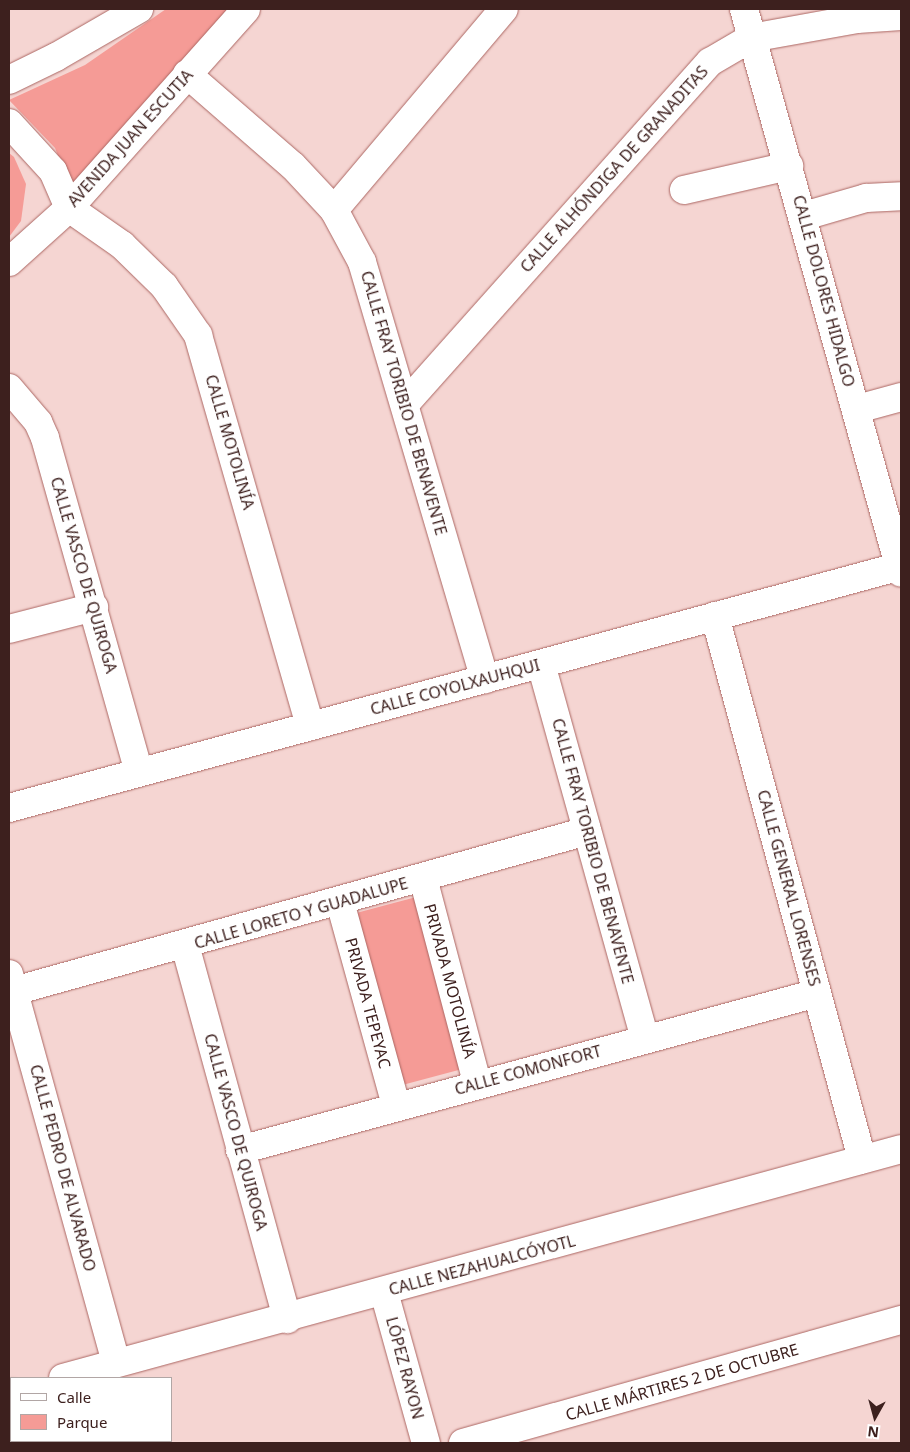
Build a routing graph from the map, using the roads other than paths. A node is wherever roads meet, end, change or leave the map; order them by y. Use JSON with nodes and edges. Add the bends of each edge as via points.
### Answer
{"nodes":[{"id":1,"x":139,"y":9,"type":"edge"},
{"id":2,"x":246,"y":9,"type":"edge"},
{"id":3,"x":504,"y":9,"type":"edge"},
{"id":4,"x":744,"y":9,"type":"edge"},
{"id":5,"x":901,"y":16,"type":"edge"},
{"id":6,"x":751,"y":38,"type":"junction"},
{"id":7,"x":187,"y":74,"type":"junction"},
{"id":8,"x":9,"y":80,"type":"edge"},
{"id":9,"x":9,"y":123,"type":"edge"},
{"id":10,"x":789,"y":166,"type":"junction"},
{"id":11,"x":684,"y":190,"type":"dead end"},
{"id":12,"x":901,"y":196,"type":"edge"},
{"id":13,"x":69,"y":208,"type":"junction"},
{"id":14,"x":334,"y":210,"type":"junction"},
{"id":15,"x":804,"y":216,"type":"junction"},
{"id":16,"x":9,"y":262,"type":"edge"},
{"id":17,"x":9,"y":388,"type":"edge"},
{"id":18,"x":901,"y":397,"type":"edge"},
{"id":19,"x":405,"y":404,"type":"junction"},
{"id":20,"x":857,"y":409,"type":"junction"},
{"id":21,"x":901,"y":568,"type":"edge"},
{"id":22,"x":94,"y":606,"type":"junction"},
{"id":23,"x":715,"y":616,"type":"junction"},
{"id":24,"x":9,"y":629,"type":"edge"},
{"id":25,"x":541,"y":664,"type":"junction"},
{"id":26,"x":485,"y":679,"type":"junction"},
{"id":27,"x":310,"y":726,"type":"junction"},
{"id":28,"x":139,"y":772,"type":"junction"},
{"id":29,"x":9,"y":808,"type":"edge"},
{"id":30,"x":587,"y":831,"type":"junction"},
{"id":31,"x":423,"y":878,"type":"junction"},
{"id":32,"x":340,"y":902,"type":"junction"},
{"id":33,"x":185,"y":946,"type":"junction"},
{"id":34,"x":11,"y":982,"type":"edge"},
{"id":35,"x":817,"y":993,"type":"junction"},
{"id":36,"x":644,"y":1039,"type":"junction"},
{"id":37,"x":477,"y":1083,"type":"junction"},
{"id":38,"x":396,"y":1105,"type":"junction"},
{"id":39,"x":901,"y":1149,"type":"edge"},
{"id":40,"x":240,"y":1150,"type":"junction"},
{"id":41,"x":862,"y":1160,"type":"junction"},
{"id":42,"x":384,"y":1292,"type":"junction"},
{"id":43,"x":287,"y":1319,"type":"junction"},
{"id":44,"x":901,"y":1320,"type":"edge"},
{"id":45,"x":116,"y":1363,"type":"junction"},
{"id":46,"x":67,"y":1377,"type":"edge"},
{"id":47,"x":426,"y":1443,"type":"edge"},
{"id":48,"x":463,"y":1443,"type":"edge"}],
"edges":[{"from":1,"to":8,"type":"street"},
{"from":2,"to":7,"type":"street","name":"AVENIDA JUAN ESCUTIA"},
{"from":3,"to":14,"type":"street"},
{"from":4,"to":6,"type":"street","name":"CALLE DOLORES HIDALGO"},
{"from":5,"to":6,"type":"street","name":"CALLE ALHÓNDIGA DE GRANADITAS","via":[[857,19]]},
{"from":6,"to":10,"type":"street","name":"CALLE DOLORES HIDALGO"},
{"from":6,"to":19,"type":"street","name":"CALLE ALHÓNDIGA DE GRANADITAS","via":[[720,55],[698,73]]},
{"from":7,"to":13,"type":"street","name":"AVENIDA JUAN ESCUTIA"},
{"from":7,"to":14,"type":"street","name":"CALLE FRAY TORIBIO DE BENAVENTE","via":[[267,140]]},
{"from":9,"to":13,"type":"street","via":[[53,171]]},
{"from":10,"to":11,"type":"street"},
{"from":10,"to":15,"type":"street","name":"CALLE DOLORES HIDALGO"},
{"from":12,"to":15,"type":"street","via":[[866,198]]},
{"from":13,"to":16,"type":"street","name":"AVENIDA JUAN ESCUTIA"},
{"from":13,"to":27,"type":"street","name":"CALLE MOTOLINÍA","via":[[122,245],[157,279],[181,307],[198,334]]},
{"from":14,"to":19,"type":"street","name":"CALLE FRAY TORIBIO DE BENAVENTE","via":[[362,262]]},
{"from":15,"to":20,"type":"street","name":"CALLE DOLORES HIDALGO"},
{"from":17,"to":22,"type":"street","name":"CALLE VASCO DE QUIROGA","via":[[38,422],[46,438]]},
{"from":18,"to":20,"type":"street"},
{"from":19,"to":26,"type":"street","name":"CALLE FRAY TORIBIO DE BENAVENTE"},
{"from":20,"to":21,"type":"street","name":"CALLE DOLORES HIDALGO"},
{"from":21,"to":23,"type":"street","name":"CALLE COYOLXAUHQUI"},
{"from":22,"to":24,"type":"street"},
{"from":22,"to":28,"type":"street","name":"CALLE VASCO DE QUIROGA"},
{"from":23,"to":25,"type":"street","name":"CALLE COYOLXAUHQUI"},
{"from":23,"to":35,"type":"street","name":"CALLE GENERAL LORENSES"},
{"from":25,"to":26,"type":"street","name":"CALLE COYOLXAUHQUI"},
{"from":25,"to":30,"type":"street","name":"CALLE FRAY TORIBIO DE BENAVENTE"},
{"from":26,"to":27,"type":"street","name":"CALLE COYOLXAUHQUI"},
{"from":27,"to":28,"type":"street","name":"CALLE COYOLXAUHQUI"},
{"from":28,"to":29,"type":"street","name":"CALLE COYOLXAUHQUI"},
{"from":30,"to":31,"type":"street","name":"CALLE LORETO Y GUADALUPE"},
{"from":30,"to":36,"type":"street","name":"CALLE FRAY TORIBIO DE BENAVENTE"},
{"from":31,"to":32,"type":"street","name":"CALLE LORETO Y GUADALUPE"},
{"from":31,"to":37,"type":"street","name":"PRIVADA MOTOLINÍA"},
{"from":32,"to":33,"type":"street","name":"CALLE LORETO Y GUADALUPE"},
{"from":32,"to":38,"type":"street","name":"PRIVADA TEPEYAC"},
{"from":33,"to":34,"type":"street","name":"CALLE LORETO Y GUADALUPE"},
{"from":33,"to":40,"type":"street","name":"CALLE VASCO DE QUIROGA"},
{"from":34,"to":45,"type":"street","name":"CALLE PEDRO DE ALVARADO"},
{"from":35,"to":36,"type":"street","name":"CALLE COMONFORT"},
{"from":35,"to":41,"type":"street","name":"CALLE GENERAL LORENSES"},
{"from":36,"to":37,"type":"street","name":"CALLE COMONFORT"},
{"from":37,"to":38,"type":"street","name":"CALLE COMONFORT"},
{"from":38,"to":40,"type":"street","name":"CALLE COMONFORT"},
{"from":39,"to":41,"type":"street","name":"CALLE NEZAHUALCÓYOTL"},
{"from":40,"to":43,"type":"street","name":"CALLE VASCO DE QUIROGA"},
{"from":41,"to":42,"type":"street","name":"CALLE NEZAHUALCÓYOTL"},
{"from":42,"to":43,"type":"street","name":"CALLE NEZAHUALCÓYOTL"},
{"from":42,"to":47,"type":"street","name":"LÓPEZ RAYON"},
{"from":43,"to":45,"type":"street","name":"CALLE NEZAHUALCÓYOTL"},
{"from":44,"to":48,"type":"street","name":"CALLE MÁRTIRES 2 DE OCTUBRE"},
{"from":45,"to":46,"type":"street","name":"CALLE NEZAHUALCÓYOTL"}]}
